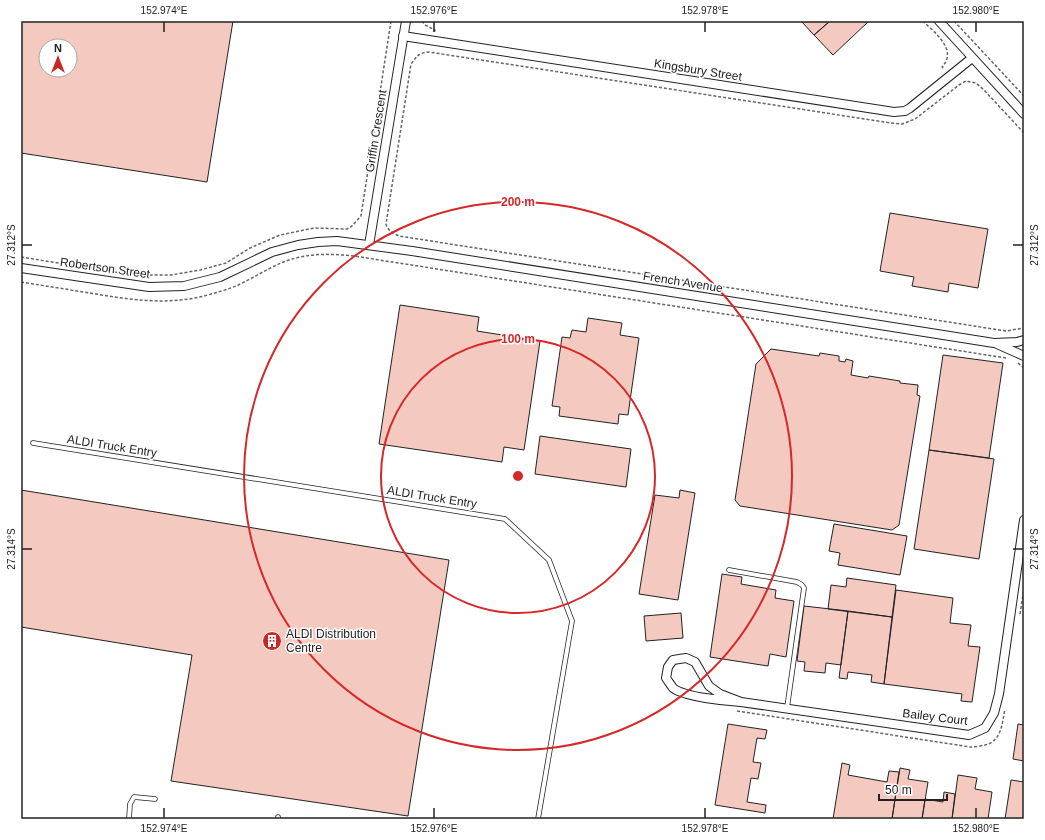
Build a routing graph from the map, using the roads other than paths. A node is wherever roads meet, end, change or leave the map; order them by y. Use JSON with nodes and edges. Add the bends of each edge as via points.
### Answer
{"nodes":[{"id":1,"x":406,"y":21,"type":"edge"},
{"id":2,"x":939,"y":21,"type":"edge"},
{"id":3,"x":404,"y":36,"type":"junction"},
{"id":4,"x":972,"y":58,"type":"junction"},
{"id":5,"x":1024,"y":114,"type":"edge"},
{"id":6,"x":369,"y":245,"type":"junction"},
{"id":7,"x":21,"y":268,"type":"edge"},
{"id":8,"x":1024,"y":340,"type":"edge"},
{"id":9,"x":994,"y":343,"type":"junction"},
{"id":10,"x":1024,"y":356,"type":"edge"},
{"id":11,"x":33,"y":443,"type":"dead end"},
{"id":12,"x":1024,"y":520,"type":"edge"},
{"id":13,"x":729,"y":570,"type":"dead end"},
{"id":14,"x":741,"y":702,"type":"junction"},
{"id":15,"x":787,"y":708,"type":"junction"},
{"id":16,"x":155,"y":799,"type":"dead end"},
{"id":17,"x":129,"y":819,"type":"edge"},
{"id":18,"x":538,"y":819,"type":"edge"}],
"edges":[{"from":1,"to":3,"type":"street","name":"Griffin Crescent"},
{"from":2,"to":4,"type":"street"},
{"from":3,"to":4,"type":"street","name":"Kingsbury Street","via":[[894,112],[910,108]]},
{"from":3,"to":6,"type":"street","name":"Griffin Crescent"},
{"from":4,"to":5,"type":"street"},
{"from":6,"to":7,"type":"street","name":"Robertson Street","via":[[337,241],[298,245],[272,252],[220,276],[184,286],[149,288]]},
{"from":6,"to":9,"type":"street","name":"French Avenue"},
{"from":8,"to":9,"type":"street","name":"French Avenue"},
{"from":9,"to":10,"type":"street","name":"French Avenue"},
{"from":11,"to":18,"type":"lane","name":"ALDI Truck Entry","via":[[505,519],[549,560],[572,621]]},
{"from":12,"to":15,"type":"street","name":"Bailey Court","via":[[999,694],[994,713],[985,728],[969,735]]},
{"from":13,"to":15,"type":"lane","via":[[797,582],[804,588]]},
{"from":14,"to":14,"type":"street","name":"Bailey Court","via":[[684,694],[673,688],[666,678],[668,667],[673,660],[686,658],[695,662],[709,686],[720,694]]},
{"from":14,"to":15,"type":"street","name":"Bailey Court"},
{"from":16,"to":17,"type":"lane","via":[[134,797],[130,804]]}]}
